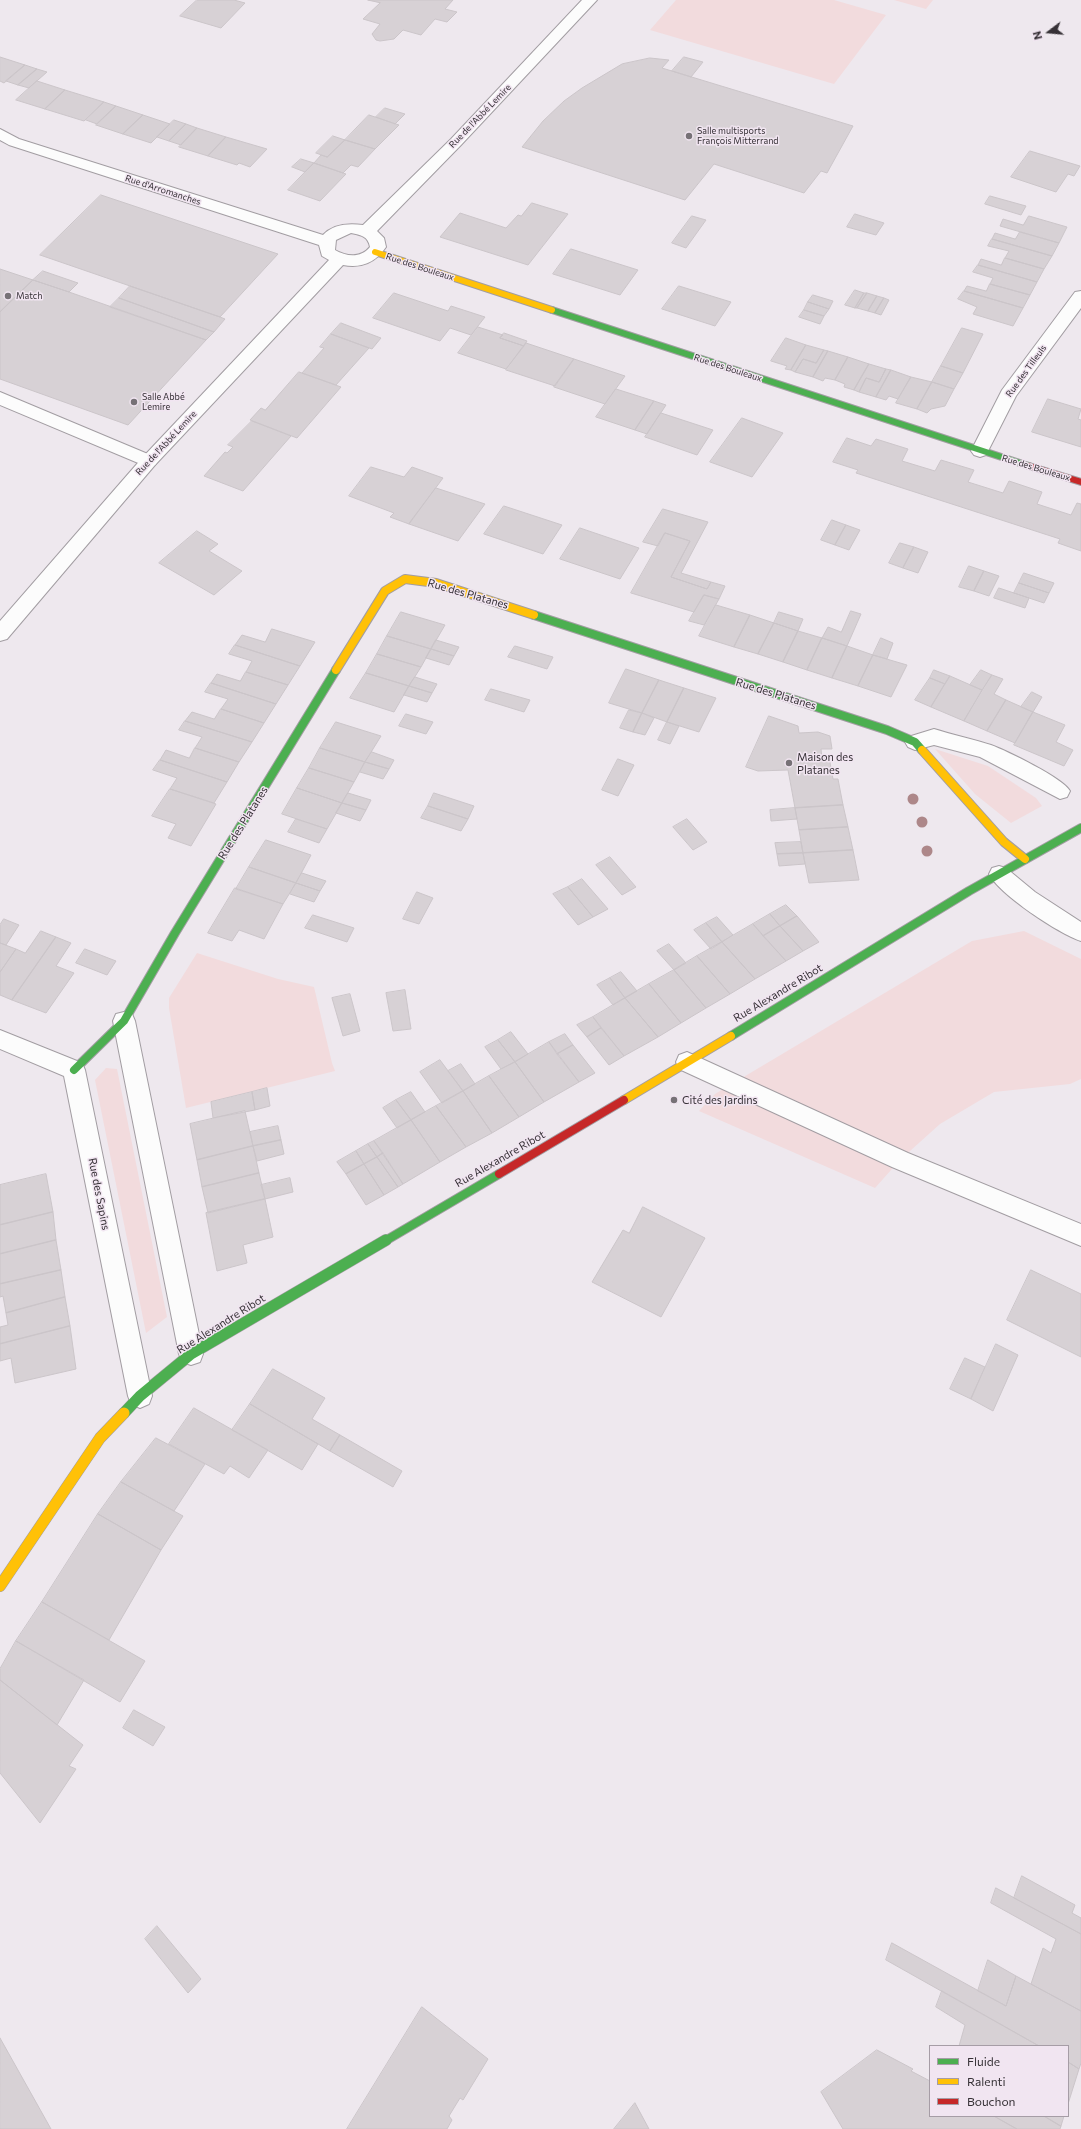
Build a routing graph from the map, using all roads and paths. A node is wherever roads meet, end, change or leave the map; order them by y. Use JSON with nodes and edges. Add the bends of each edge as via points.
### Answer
{"nodes":[{"id":1,"x":590,"y":0,"type":"edge"},
{"id":2,"x":0,"y":134,"type":"edge"},
{"id":3,"x":367,"y":231,"type":"junction"},
{"id":4,"x":327,"y":242,"type":"junction"},
{"id":5,"x":375,"y":252,"type":"junction"},
{"id":6,"x":339,"y":260,"type":"junction"},
{"id":7,"x":1081,"y":296,"type":"edge"},
{"id":8,"x":0,"y":398,"type":"edge"},
{"id":9,"x":980,"y":451,"type":"junction"},
{"id":10,"x":149,"y":461,"type":"junction"},
{"id":11,"x":1081,"y":482,"type":"edge"},
{"id":12,"x":0,"y":634,"type":"edge"},
{"id":13,"x":915,"y":742,"type":"junction"},
{"id":14,"x":1060,"y":791,"type":"dead end"},
{"id":15,"x":1081,"y":828,"type":"edge"},
{"id":16,"x":1025,"y":859,"type":"junction"},
{"id":17,"x":999,"y":874,"type":"junction"},
{"id":18,"x":1081,"y":932,"type":"edge"},
{"id":19,"x":124,"y":1022,"type":"junction"},
{"id":20,"x":0,"y":1039,"type":"edge"},
{"id":21,"x":687,"y":1062,"type":"junction"},
{"id":22,"x":74,"y":1070,"type":"junction"},
{"id":23,"x":1081,"y":1235,"type":"edge"},
{"id":24,"x":191,"y":1354,"type":"junction"},
{"id":25,"x":140,"y":1396,"type":"junction"},
{"id":26,"x":0,"y":1586,"type":"edge"}],
"edges":[{"from":1,"to":3,"type":"street","name":"Rue de l'Abbé Lemire","via":[[456,142]]},
{"from":2,"to":4,"type":"street","name":"Rue d'Arromanches","via":[[14,142]]},
{"from":3,"to":4,"type":"street","via":[[351,228],[342,230],[330,237]]},
{"from":3,"to":5,"type":"street","via":[[378,242]]},
{"from":4,"to":6,"type":"street","via":[[328,252]]},
{"from":5,"to":6,"type":"street","via":[[356,261]]},
{"from":5,"to":9,"type":"street","name":"Rue des Bouleaux"},
{"from":6,"to":10,"type":"street","name":"Rue de l'Abbé Lemire"},
{"from":7,"to":9,"type":"street","name":"Rue des Tilleuls","via":[[1008,394]]},
{"from":8,"to":10,"type":"street"},
{"from":9,"to":11,"type":"street","name":"Rue des Bouleaux"},
{"from":10,"to":12,"type":"street","name":"Rue de l'Abbé Lemire"},
{"from":13,"to":14,"type":"street","via":[[934,737],[985,750]]},
{"from":13,"to":16,"type":"street","name":"Rue des Platanes","via":[[1004,842]]},
{"from":13,"to":19,"type":"street","name":"Rue des Platanes","via":[[821,708],[444,585],[405,579],[385,591],[175,933]]},
{"from":15,"to":16,"type":"street","name":"Rue Alexandre Ribot"},
{"from":16,"to":17,"type":"street","name":"Rue Alexandre Ribot"},
{"from":17,"to":18,"type":"street","via":[[1014,889],[1045,911]]},
{"from":17,"to":21,"type":"street","name":"Rue Alexandre Ribot"},
{"from":19,"to":22,"type":"street","name":"Rue des Platanes"},
{"from":19,"to":24,"type":"street"},
{"from":20,"to":22,"type":"street"},
{"from":21,"to":23,"type":"street","via":[[900,1160]]},
{"from":21,"to":24,"type":"street","name":"Rue Alexandre Ribot"},
{"from":22,"to":25,"type":"street","name":"Rue des Sapins"},
{"from":24,"to":25,"type":"street","name":"Rue Alexandre Ribot"},
{"from":25,"to":26,"type":"street","name":"Rue Alexandre Ribot","via":[[100,1438]]}]}
